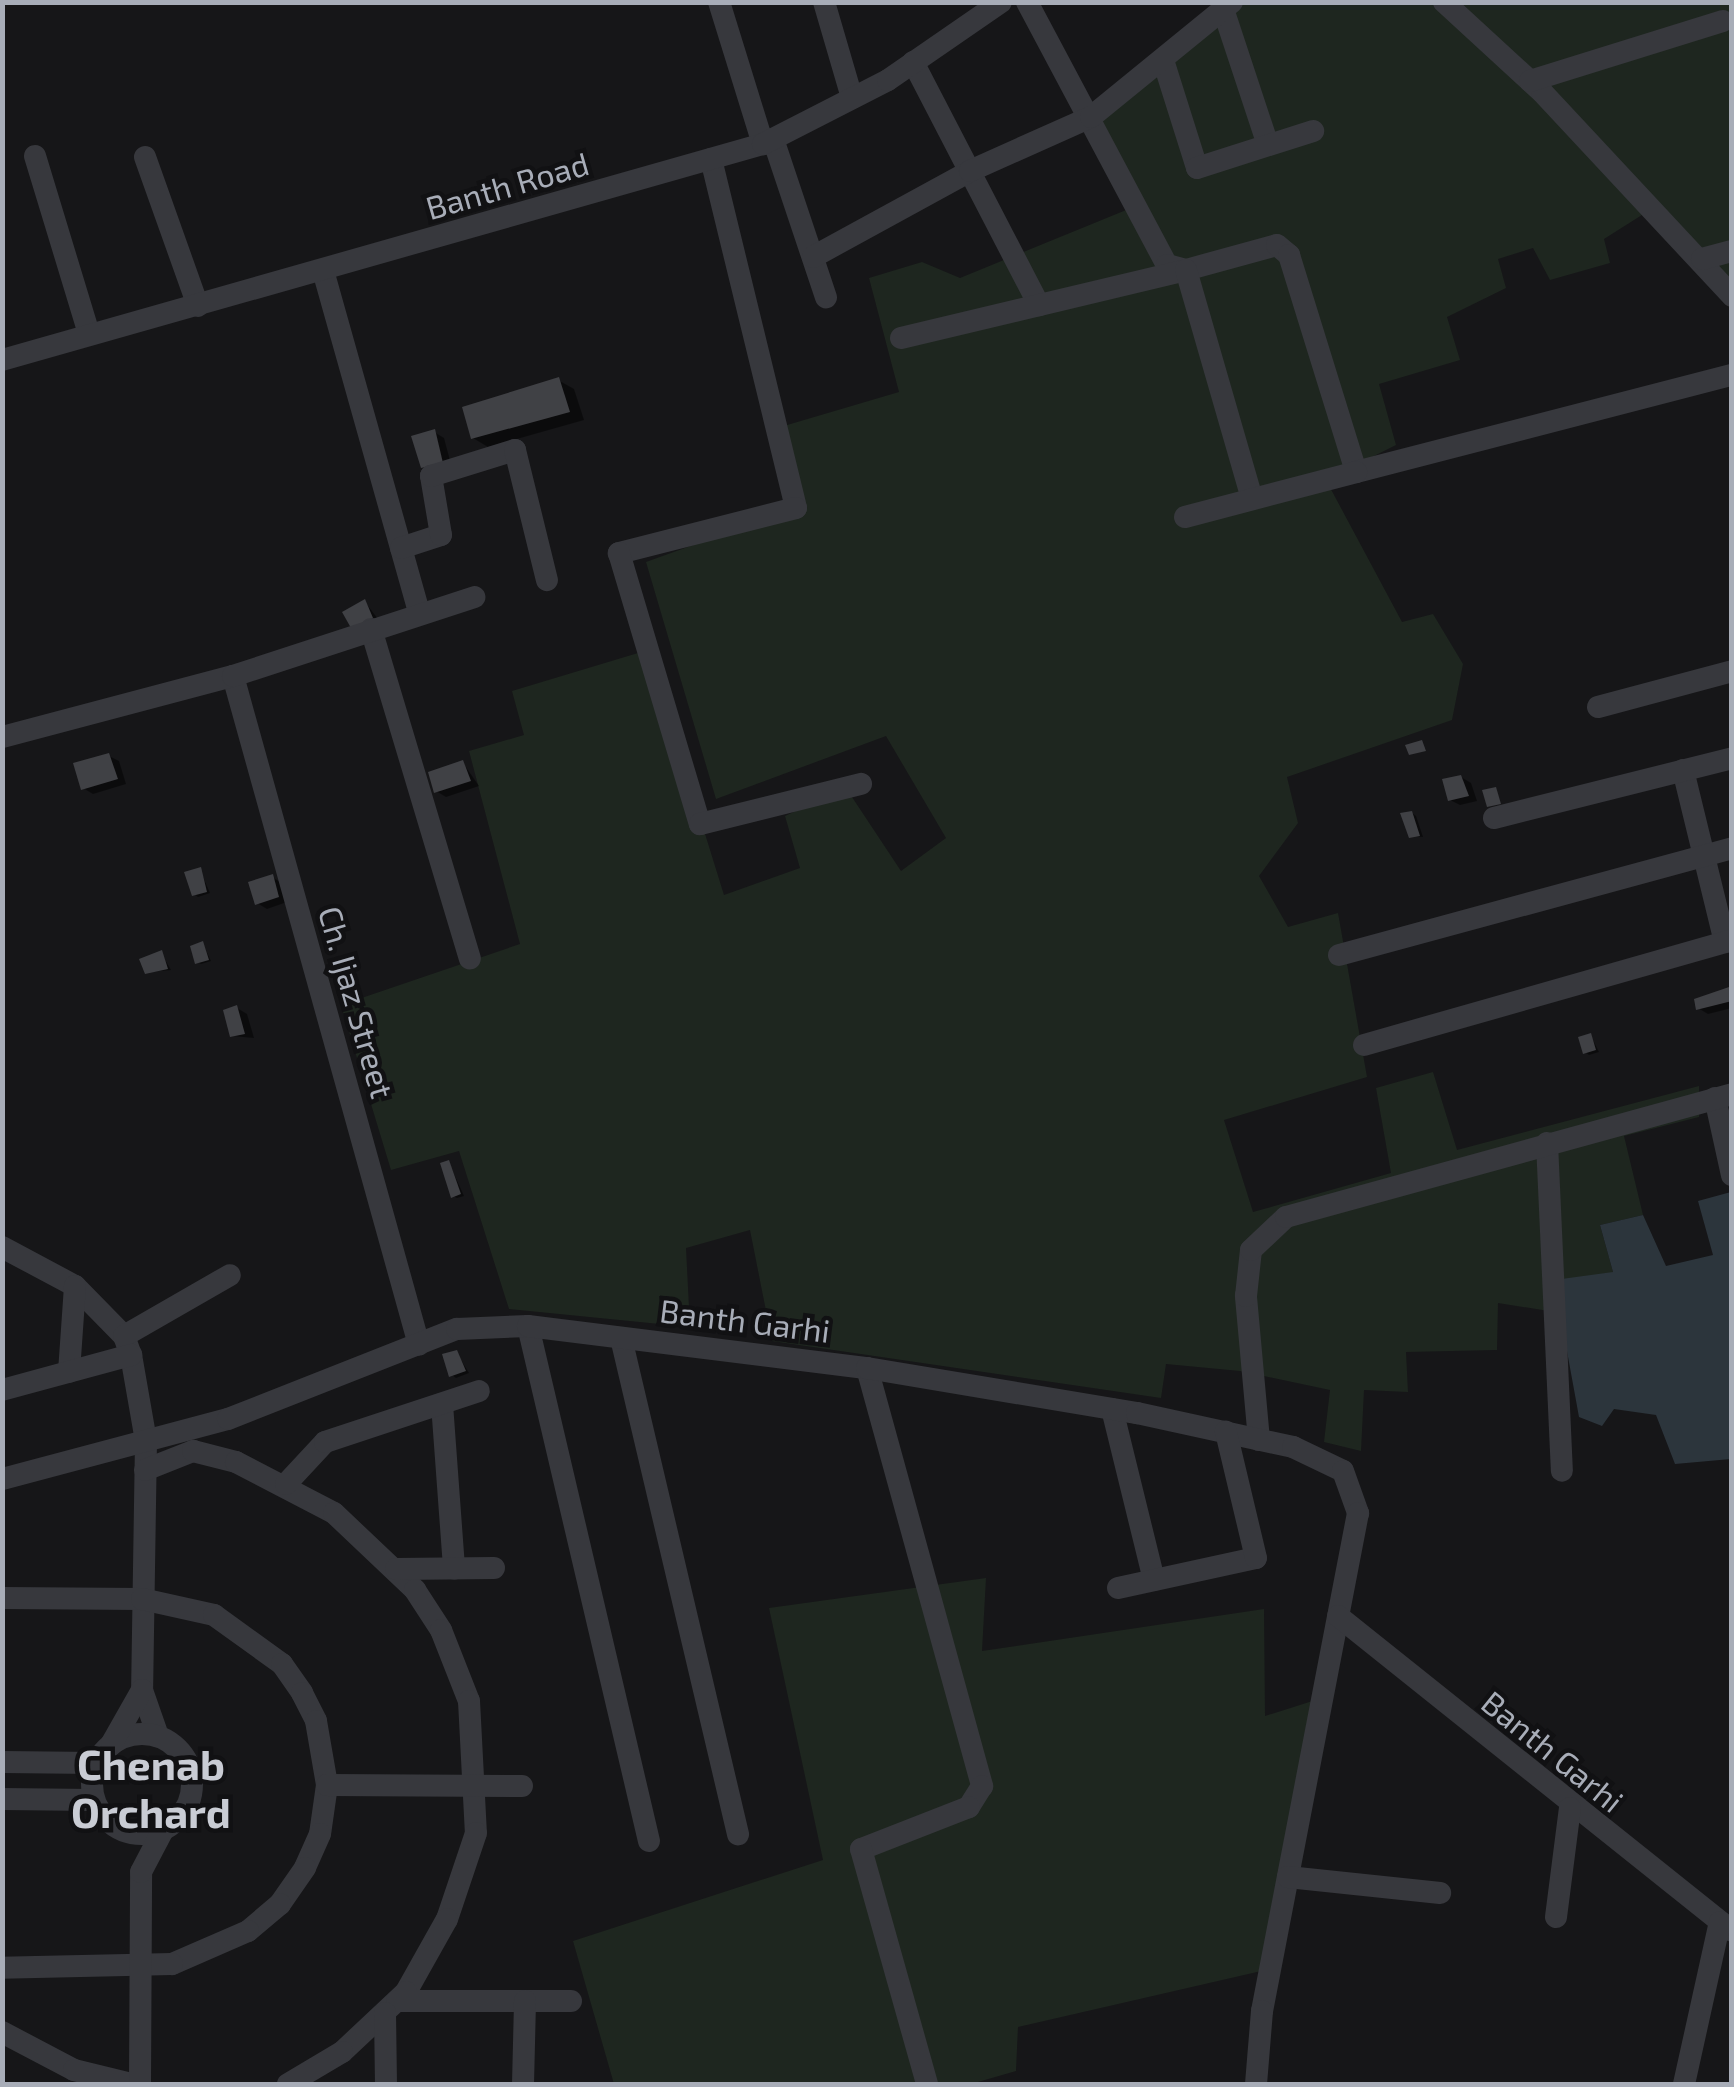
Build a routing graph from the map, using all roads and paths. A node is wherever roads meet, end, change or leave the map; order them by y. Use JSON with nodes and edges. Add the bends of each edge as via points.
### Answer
{"nodes":[{"id":1,"x":720,"y":2,"type":"edge"},
{"id":2,"x":824,"y":2,"type":"edge"},
{"id":3,"x":1000,"y":2,"type":"edge"},
{"id":4,"x":1027,"y":2,"type":"edge"},
{"id":5,"x":1444,"y":2,"type":"edge"},
{"id":6,"x":1228,"y":6,"type":"edge"},
{"id":7,"x":1723,"y":21,"type":"dead end"},
{"id":8,"x":1163,"y":60,"type":"junction"},
{"id":9,"x":914,"y":62,"type":"junction"},
{"id":10,"x":1530,"y":81,"type":"junction"},
{"id":11,"x":852,"y":98,"type":"junction"},
{"id":12,"x":1091,"y":117,"type":"junction"},
{"id":13,"x":1313,"y":131,"type":"dead end"},
{"id":14,"x":768,"y":142,"type":"junction"},
{"id":15,"x":1268,"y":145,"type":"junction"},
{"id":16,"x":36,"y":156,"type":"dead end"},
{"id":17,"x":145,"y":156,"type":"dead end"},
{"id":18,"x":711,"y":160,"type":"junction"},
{"id":19,"x":970,"y":171,"type":"junction"},
{"id":20,"x":1732,"y":251,"type":"edge"},
{"id":21,"x":812,"y":257,"type":"junction"},
{"id":22,"x":1702,"y":260,"type":"junction"},
{"id":23,"x":1186,"y":270,"type":"junction"},
{"id":24,"x":324,"y":274,"type":"junction"},
{"id":25,"x":1732,"y":296,"type":"edge"},
{"id":26,"x":826,"y":297,"type":"dead end"},
{"id":27,"x":1039,"y":305,"type":"junction"},
{"id":28,"x":198,"y":306,"type":"junction"},
{"id":29,"x":89,"y":334,"type":"junction"},
{"id":30,"x":901,"y":338,"type":"dead end"},
{"id":31,"x":2,"y":360,"type":"edge"},
{"id":32,"x":1732,"y":375,"type":"edge"},
{"id":33,"x":1356,"y":472,"type":"junction"},
{"id":34,"x":1252,"y":499,"type":"junction"},
{"id":35,"x":1184,"y":517,"type":"dead end"},
{"id":36,"x":401,"y":548,"type":"junction"},
{"id":37,"x":548,"y":580,"type":"dead end"},
{"id":38,"x":474,"y":597,"type":"dead end"},
{"id":39,"x":419,"y":613,"type":"junction"},
{"id":40,"x":371,"y":629,"type":"junction"},
{"id":41,"x":1732,"y":671,"type":"edge"},
{"id":42,"x":233,"y":676,"type":"junction"},
{"id":43,"x":1598,"y":706,"type":"dead end"},
{"id":44,"x":2,"y":737,"type":"edge"},
{"id":45,"x":1732,"y":758,"type":"edge"},
{"id":46,"x":1684,"y":770,"type":"junction"},
{"id":47,"x":861,"y":784,"type":"dead end"},
{"id":48,"x":1494,"y":818,"type":"dead end"},
{"id":49,"x":1732,"y":848,"type":"edge"},
{"id":50,"x":1704,"y":855,"type":"junction"},
{"id":51,"x":1728,"y":941,"type":"edge"},
{"id":52,"x":1339,"y":955,"type":"dead end"},
{"id":53,"x":470,"y":958,"type":"dead end"},
{"id":54,"x":1364,"y":1044,"type":"dead end"},
{"id":55,"x":1723,"y":1096,"type":"edge"},
{"id":56,"x":1548,"y":1143,"type":"junction"},
{"id":57,"x":1732,"y":1175,"type":"edge"},
{"id":58,"x":2,"y":1247,"type":"edge"},
{"id":59,"x":230,"y":1275,"type":"dead end"},
{"id":60,"x":75,"y":1286,"type":"junction"},
{"id":61,"x":528,"y":1326,"type":"junction"},
{"id":62,"x":621,"y":1338,"type":"junction"},
{"id":63,"x":128,"y":1345,"type":"junction"},
{"id":64,"x":419,"y":1345,"type":"junction"},
{"id":65,"x":867,"y":1368,"type":"junction"},
{"id":66,"x":69,"y":1372,"type":"junction"},
{"id":67,"x":2,"y":1390,"type":"edge"},
{"id":68,"x":479,"y":1391,"type":"dead end"},
{"id":69,"x":442,"y":1404,"type":"junction"},
{"id":70,"x":1112,"y":1409,"type":"junction"},
{"id":71,"x":1226,"y":1432,"type":"junction"},
{"id":72,"x":1259,"y":1440,"type":"junction"},
{"id":73,"x":146,"y":1441,"type":"junction"},
{"id":74,"x":145,"y":1470,"type":"junction"},
{"id":75,"x":1562,"y":1471,"type":"dead end"},
{"id":76,"x":2,"y":1479,"type":"edge"},
{"id":77,"x":286,"y":1484,"type":"junction"},
{"id":78,"x":494,"y":1568,"type":"dead end"},
{"id":79,"x":396,"y":1569,"type":"junction"},
{"id":80,"x":454,"y":1569,"type":"junction"},
{"id":81,"x":1154,"y":1580,"type":"junction"},
{"id":82,"x":1118,"y":1588,"type":"dead end"},
{"id":83,"x":2,"y":1598,"type":"edge"},
{"id":84,"x":142,"y":1599,"type":"junction"},
{"id":85,"x":1338,"y":1616,"type":"junction"},
{"id":86,"x":142,"y":1690,"type":"junction"},
{"id":87,"x":158,"y":1736,"type":"junction"},
{"id":88,"x":112,"y":1743,"type":"junction"},
{"id":89,"x":2,"y":1762,"type":"edge"},
{"id":90,"x":95,"y":1764,"type":"junction"},
{"id":91,"x":327,"y":1784,"type":"junction"},
{"id":92,"x":522,"y":1786,"type":"dead end"},
{"id":93,"x":476,"y":1787,"type":"junction"},
{"id":94,"x":2,"y":1799,"type":"edge"},
{"id":95,"x":94,"y":1800,"type":"junction"},
{"id":96,"x":1570,"y":1808,"type":"junction"},
{"id":97,"x":118,"y":1830,"type":"junction"},
{"id":98,"x":163,"y":1830,"type":"junction"},
{"id":99,"x":738,"y":1834,"type":"dead end"},
{"id":100,"x":648,"y":1841,"type":"dead end"},
{"id":101,"x":141,"y":1872,"type":"junction"},
{"id":102,"x":1288,"y":1877,"type":"junction"},
{"id":103,"x":1440,"y":1893,"type":"dead end"},
{"id":104,"x":1556,"y":1918,"type":"dead end"},
{"id":105,"x":1726,"y":1926,"type":"edge"},
{"id":106,"x":141,"y":1966,"type":"junction"},
{"id":107,"x":2,"y":1968,"type":"edge"},
{"id":108,"x":525,"y":2002,"type":"junction"},
{"id":109,"x":571,"y":2002,"type":"dead end"},
{"id":110,"x":391,"y":2007,"type":"junction"},
{"id":111,"x":2,"y":2032,"type":"edge"},
{"id":112,"x":136,"y":2084,"type":"edge"},
{"id":113,"x":288,"y":2084,"type":"edge"},
{"id":114,"x":386,"y":2084,"type":"edge"},
{"id":115,"x":524,"y":2084,"type":"edge"},
{"id":116,"x":927,"y":2084,"type":"edge"},
{"id":117,"x":1256,"y":2084,"type":"edge"},
{"id":118,"x":1684,"y":2084,"type":"edge"}],
"edges":[{"from":1,"to":14,"type":"street"},
{"from":2,"to":11,"type":"street"},
{"from":3,"to":9,"type":"street","name":"Banth Road"},
{"from":4,"to":12,"type":"street"},
{"from":5,"to":10,"type":"street"},
{"from":6,"to":8,"type":"street"},
{"from":6,"to":15,"type":"street"},
{"from":7,"to":10,"type":"street"},
{"from":8,"to":12,"type":"street"},
{"from":8,"to":15,"type":"street","via":[[1197,168]]},
{"from":9,"to":11,"type":"street","name":"Banth Road"},
{"from":9,"to":19,"type":"street"},
{"from":10,"to":22,"type":"street"},
{"from":11,"to":14,"type":"street","name":"Banth Road"},
{"from":12,"to":19,"type":"street"},
{"from":12,"to":23,"type":"street","via":[[1167,265]]},
{"from":13,"to":15,"type":"street"},
{"from":14,"to":18,"type":"street","name":"Banth Road"},
{"from":14,"to":21,"type":"street"},
{"from":16,"to":29,"type":"street"},
{"from":17,"to":28,"type":"street"},
{"from":18,"to":24,"type":"street","name":"Banth Road"},
{"from":18,"to":47,"type":"street","via":[[796,508],[619,553],[700,824]]},
{"from":19,"to":21,"type":"street"},
{"from":19,"to":27,"type":"street"},
{"from":20,"to":22,"type":"street"},
{"from":21,"to":26,"type":"street"},
{"from":22,"to":25,"type":"street"},
{"from":23,"to":27,"type":"street"},
{"from":23,"to":33,"type":"street","via":[[1277,245],[1288,254]]},
{"from":23,"to":34,"type":"street"},
{"from":24,"to":28,"type":"street","name":"Banth Road"},
{"from":24,"to":36,"type":"street"},
{"from":27,"to":30,"type":"street"},
{"from":28,"to":29,"type":"street","name":"Banth Road"},
{"from":29,"to":31,"type":"street","name":"Banth Road"},
{"from":32,"to":33,"type":"street"},
{"from":33,"to":34,"type":"street"},
{"from":34,"to":35,"type":"street"},
{"from":36,"to":37,"type":"street","via":[[441,535],[431,476],[515,450]]},
{"from":36,"to":39,"type":"street"},
{"from":38,"to":39,"type":"street"},
{"from":39,"to":40,"type":"street"},
{"from":40,"to":42,"type":"street"},
{"from":40,"to":53,"type":"street"},
{"from":41,"to":43,"type":"street"},
{"from":42,"to":44,"type":"street"},
{"from":42,"to":64,"type":"street","name":"Ch. Ijaz Street"},
{"from":45,"to":46,"type":"street"},
{"from":46,"to":48,"type":"street"},
{"from":46,"to":50,"type":"street"},
{"from":49,"to":50,"type":"street"},
{"from":50,"to":51,"type":"street"},
{"from":50,"to":52,"type":"street"},
{"from":51,"to":54,"type":"street"},
{"from":55,"to":56,"type":"street"},
{"from":55,"to":57,"type":"street"},
{"from":56,"to":72,"type":"street","via":[[1286,1218],[1251,1250],[1246,1296]]},
{"from":56,"to":75,"type":"street"},
{"from":58,"to":60,"type":"street"},
{"from":59,"to":63,"type":"street"},
{"from":60,"to":63,"type":"street"},
{"from":60,"to":66,"type":"street"},
{"from":61,"to":62,"type":"street","name":"Banth Garhi"},
{"from":61,"to":64,"type":"street","name":"Banth Garhi","via":[[457,1329]]},
{"from":61,"to":100,"type":"street"},
{"from":62,"to":65,"type":"street","name":"Banth Garhi"},
{"from":62,"to":99,"type":"street"},
{"from":63,"to":66,"type":"street"},
{"from":63,"to":73,"type":"street"},
{"from":64,"to":73,"type":"street","name":"Banth Garhi","via":[[228,1419]]},
{"from":65,"to":70,"type":"street","name":"Banth Garhi"},
{"from":65,"to":116,"type":"street","via":[[982,1786],[969,1808],[862,1849]]},
{"from":66,"to":67,"type":"street"},
{"from":68,"to":69,"type":"street"},
{"from":69,"to":77,"type":"street","via":[[325,1442]]},
{"from":69,"to":80,"type":"street"},
{"from":70,"to":71,"type":"street","name":"Banth Garhi"},
{"from":70,"to":81,"type":"street"},
{"from":71,"to":72,"type":"street","name":"Banth Garhi"},
{"from":71,"to":81,"type":"street","via":[[1256,1558]]},
{"from":72,"to":85,"type":"street","name":"Banth Garhi","via":[[1343,1471],[1358,1513]]},
{"from":73,"to":74,"type":"street"},
{"from":73,"to":76,"type":"street","name":"Banth Garhi"},
{"from":74,"to":77,"type":"street","via":[[193,1451]]},
{"from":74,"to":84,"type":"street"},
{"from":77,"to":79,"type":"street","via":[[334,1513]]},
{"from":78,"to":80,"type":"street"},
{"from":79,"to":80,"type":"street"},
{"from":79,"to":93,"type":"street","via":[[442,1630],[456,1662],[469,1701]]},
{"from":81,"to":82,"type":"street"},
{"from":83,"to":84,"type":"street"},
{"from":84,"to":86,"type":"street"},
{"from":84,"to":91,"type":"street","via":[[214,1615],[282,1664],[316,1721]]},
{"from":85,"to":96,"type":"street","name":"Banth Garhi"},
{"from":85,"to":102,"type":"street","name":"Banth Garhi"},
{"from":86,"to":87,"type":"street"},
{"from":86,"to":88,"type":"street"},
{"from":87,"to":88,"type":"street"},
{"from":87,"to":98,"type":"street","via":[[188,1762],[193,1781],[184,1810]]},
{"from":88,"to":90,"type":"street"},
{"from":89,"to":90,"type":"street"},
{"from":90,"to":95,"type":"street"},
{"from":91,"to":93,"type":"street"},
{"from":91,"to":106,"type":"street","via":[[320,1834],[280,1904],[210,1952]]},
{"from":92,"to":93,"type":"street"},
{"from":93,"to":110,"type":"street","via":[[476,1833],[447,1919]]},
{"from":94,"to":95,"type":"street"},
{"from":95,"to":97,"type":"street"},
{"from":96,"to":104,"type":"street"},
{"from":96,"to":105,"type":"street","name":"Banth Garhi"},
{"from":97,"to":98,"type":"street"},
{"from":97,"to":101,"type":"street"},
{"from":98,"to":101,"type":"street"},
{"from":101,"to":106,"type":"street"},
{"from":102,"to":103,"type":"street"},
{"from":102,"to":117,"type":"street","name":"Banth Garhi","via":[[1262,2011]]},
{"from":105,"to":118,"type":"street"},
{"from":106,"to":107,"type":"street"},
{"from":106,"to":112,"type":"street"},
{"from":108,"to":109,"type":"street"},
{"from":108,"to":110,"type":"street"},
{"from":108,"to":115,"type":"street"},
{"from":110,"to":113,"type":"street","via":[[342,2052]]},
{"from":110,"to":114,"type":"street"},
{"from":111,"to":112,"type":"street","via":[[74,2070]]}]}
